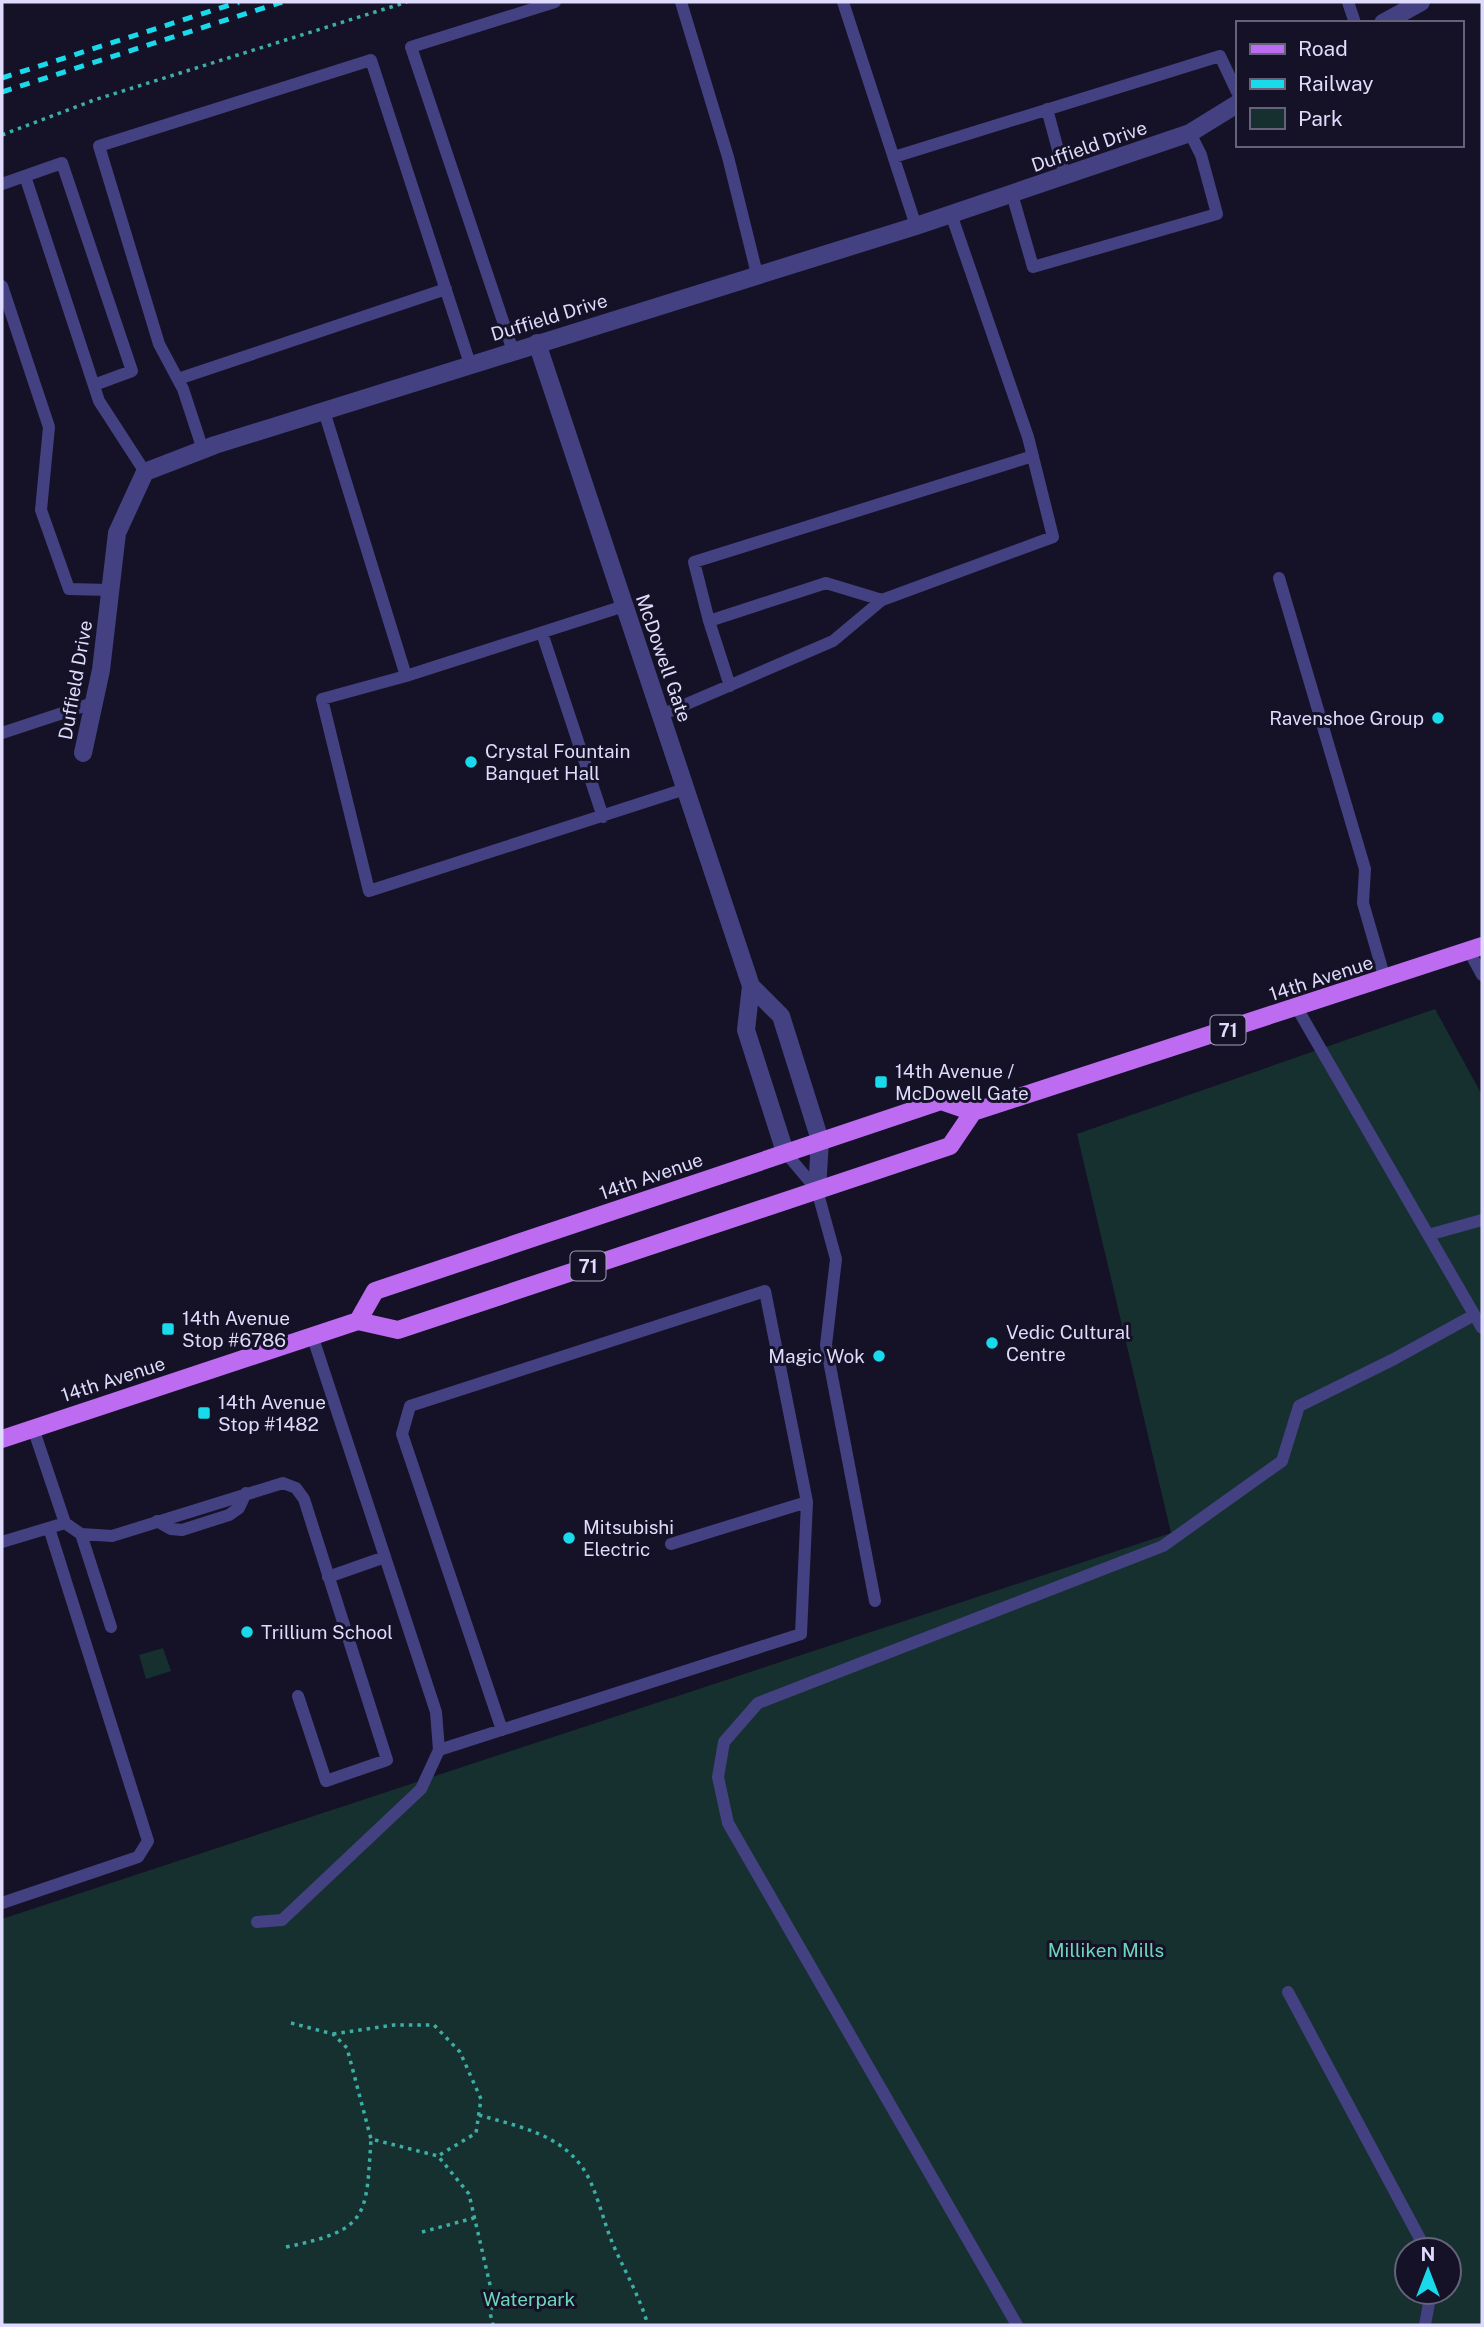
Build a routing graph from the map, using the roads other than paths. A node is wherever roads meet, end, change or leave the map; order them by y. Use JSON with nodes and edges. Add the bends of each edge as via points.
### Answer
{"nodes":[{"id":1,"x":555,"y":2,"type":"edge"},
{"id":2,"x":681,"y":2,"type":"edge"},
{"id":3,"x":843,"y":2,"type":"edge"},
{"id":4,"x":1348,"y":2,"type":"edge"},
{"id":5,"x":1421,"y":2,"type":"edge"},
{"id":6,"x":1354,"y":21,"type":"edge"},
{"id":7,"x":1387,"y":21,"type":"edge"},
{"id":8,"x":1236,"y":90,"type":"edge"},
{"id":9,"x":1236,"y":105,"type":"edge"},
{"id":10,"x":1047,"y":109,"type":"junction"},
{"id":11,"x":1190,"y":133,"type":"junction"},
{"id":12,"x":894,"y":157,"type":"junction"},
{"id":13,"x":25,"y":176,"type":"junction"},
{"id":14,"x":1066,"y":176,"type":"junction"},
{"id":15,"x":2,"y":184,"type":"edge"},
{"id":16,"x":1012,"y":194,"type":"junction"},
{"id":17,"x":951,"y":214,"type":"junction"},
{"id":18,"x":916,"y":226,"type":"junction"},
{"id":19,"x":757,"y":275,"type":"junction"},
{"id":20,"x":2,"y":286,"type":"edge"},
{"id":21,"x":446,"y":289,"type":"junction"},
{"id":22,"x":537,"y":343,"type":"junction"},
{"id":23,"x":513,"y":351,"type":"junction"},
{"id":24,"x":470,"y":364,"type":"junction"},
{"id":25,"x":178,"y":379,"type":"junction"},
{"id":26,"x":94,"y":385,"type":"junction"},
{"id":27,"x":324,"y":411,"type":"junction"},
{"id":28,"x":203,"y":450,"type":"junction"},
{"id":29,"x":1033,"y":456,"type":"junction"},
{"id":30,"x":145,"y":472,"type":"junction"},
{"id":31,"x":1279,"y":578,"type":"dead end"},
{"id":32,"x":110,"y":590,"type":"junction"},
{"id":33,"x":882,"y":600,"type":"junction"},
{"id":34,"x":624,"y":606,"type":"junction"},
{"id":35,"x":709,"y":621,"type":"junction"},
{"id":36,"x":542,"y":633,"type":"junction"},
{"id":37,"x":406,"y":676,"type":"junction"},
{"id":38,"x":730,"y":686,"type":"junction"},
{"id":39,"x":96,"y":702,"type":"junction"},
{"id":40,"x":661,"y":715,"type":"junction"},
{"id":41,"x":2,"y":733,"type":"edge"},
{"id":42,"x":83,"y":753,"type":"dead end"},
{"id":43,"x":685,"y":789,"type":"junction"},
{"id":44,"x":603,"y":817,"type":"junction"},
{"id":45,"x":1476,"y":949,"type":"edge"},
{"id":46,"x":1482,"y":975,"type":"edge"},
{"id":47,"x":1385,"y":979,"type":"junction"},
{"id":48,"x":751,"y":986,"type":"junction"},
{"id":49,"x":1297,"y":1009,"type":"junction"},
{"id":50,"x":973,"y":1112,"type":"junction"},
{"id":51,"x":820,"y":1140,"type":"junction"},
{"id":52,"x":785,"y":1152,"type":"junction"},
{"id":53,"x":817,"y":1190,"type":"junction"},
{"id":54,"x":1482,"y":1220,"type":"edge"},
{"id":55,"x":1428,"y":1236,"type":"junction"},
{"id":56,"x":1474,"y":1315,"type":"junction"},
{"id":57,"x":358,"y":1321,"type":"junction"},
{"id":58,"x":1482,"y":1328,"type":"edge"},
{"id":59,"x":312,"y":1335,"type":"junction"},
{"id":60,"x":33,"y":1428,"type":"junction"},
{"id":61,"x":2,"y":1439,"type":"edge"},
{"id":62,"x":807,"y":1502,"type":"junction"},
{"id":63,"x":65,"y":1522,"type":"junction"},
{"id":64,"x":49,"y":1528,"type":"junction"},
{"id":65,"x":81,"y":1534,"type":"junction"},
{"id":66,"x":2,"y":1542,"type":"edge"},
{"id":67,"x":671,"y":1544,"type":"dead end"},
{"id":68,"x":385,"y":1557,"type":"junction"},
{"id":69,"x":328,"y":1577,"type":"junction"},
{"id":70,"x":875,"y":1601,"type":"dead end"},
{"id":71,"x":111,"y":1627,"type":"dead end"},
{"id":72,"x":298,"y":1696,"type":"dead end"},
{"id":73,"x":502,"y":1730,"type":"junction"},
{"id":74,"x":439,"y":1750,"type":"junction"},
{"id":75,"x":2,"y":1903,"type":"edge"},
{"id":76,"x":257,"y":1922,"type":"dead end"},
{"id":77,"x":1288,"y":1992,"type":"dead end"},
{"id":78,"x":1419,"y":2236,"type":"edge"},
{"id":79,"x":1431,"y":2306,"type":"edge"},
{"id":80,"x":1017,"y":2325,"type":"edge"},
{"id":81,"x":1425,"y":2325,"type":"edge"}],
"edges":[{"from":1,"to":23,"type":"lane","via":[[411,47]]},
{"from":2,"to":19,"type":"lane","via":[[728,157]]},
{"from":3,"to":12,"type":"lane"},
{"from":4,"to":6,"type":"lane"},
{"from":5,"to":7,"type":"street"},
{"from":8,"to":10,"type":"lane","via":[[1220,56]]},
{"from":9,"to":11,"type":"street","name":"Duffield Drive"},
{"from":10,"to":12,"type":"lane"},
{"from":10,"to":14,"type":"lane"},
{"from":11,"to":14,"type":"street","name":"Duffield Drive"},
{"from":11,"to":16,"type":"lane","via":[[1217,214],[1033,267]]},
{"from":12,"to":18,"type":"lane"},
{"from":13,"to":15,"type":"lane"},
{"from":13,"to":26,"type":"lane"},
{"from":13,"to":26,"type":"lane","via":[[62,163],[132,371]]},
{"from":14,"to":16,"type":"street","name":"Duffield Drive"},
{"from":16,"to":17,"type":"street","name":"Duffield Drive"},
{"from":17,"to":18,"type":"street","name":"Duffield Drive"},
{"from":17,"to":29,"type":"lane"},
{"from":18,"to":19,"type":"street","name":"Duffield Drive"},
{"from":19,"to":22,"type":"street","name":"Duffield Drive"},
{"from":20,"to":32,"type":"lane","via":[[49,426],[41,510],[69,589]]},
{"from":21,"to":24,"type":"lane"},
{"from":21,"to":25,"type":"lane"},
{"from":21,"to":25,"type":"lane","via":[[371,60],[99,146],[159,344]]},
{"from":22,"to":23,"type":"street","name":"Duffield Drive"},
{"from":22,"to":34,"type":"street","name":"McDowell Gate"},
{"from":23,"to":24,"type":"street","name":"Duffield Drive"},
{"from":24,"to":27,"type":"street","name":"Duffield Drive"},
{"from":25,"to":28,"type":"lane"},
{"from":26,"to":30,"type":"lane","via":[[109,420]]},
{"from":27,"to":28,"type":"street","name":"Duffield Drive"},
{"from":27,"to":37,"type":"lane"},
{"from":28,"to":30,"type":"street","name":"Duffield Drive"},
{"from":29,"to":33,"type":"lane","via":[[1053,537]]},
{"from":29,"to":35,"type":"lane","via":[[694,562]]},
{"from":30,"to":32,"type":"street","name":"Duffield Drive","via":[[117,533]]},
{"from":31,"to":47,"type":"lane","via":[[1365,869],[1363,903]]},
{"from":32,"to":39,"type":"street","name":"Duffield Drive"},
{"from":33,"to":35,"type":"lane","via":[[826,583]]},
{"from":33,"to":38,"type":"lane","via":[[833,641]]},
{"from":34,"to":36,"type":"lane"},
{"from":34,"to":40,"type":"street","name":"McDowell Gate"},
{"from":35,"to":38,"type":"lane"},
{"from":36,"to":37,"type":"lane"},
{"from":36,"to":44,"type":"lane"},
{"from":37,"to":44,"type":"lane","via":[[322,699],[369,891]]},
{"from":38,"to":40,"type":"lane"},
{"from":39,"to":41,"type":"lane"},
{"from":39,"to":42,"type":"street","name":"Duffield Drive"},
{"from":40,"to":43,"type":"street","name":"McDowell Gate"},
{"from":43,"to":44,"type":"lane"},
{"from":43,"to":48,"type":"street","name":"McDowell Gate"},
{"from":45,"to":46,"type":"lane"},
{"from":45,"to":47,"type":"main road","name":"14th Avenue","number":"71"},
{"from":47,"to":49,"type":"main road","name":"14th Avenue","number":"71"},
{"from":48,"to":51,"type":"street","name":"McDowell Gate","via":[[780,1016]]},
{"from":48,"to":52,"type":"street","name":"McDowell Gate","via":[[746,1030]]},
{"from":49,"to":50,"type":"main road","name":"14th Avenue","number":"71"},
{"from":49,"to":55,"type":"lane"},
{"from":50,"to":51,"type":"main road","name":"14th Avenue","number":"71","via":[[941,1101]]},
{"from":50,"to":53,"type":"main road","name":"14th Avenue","number":"71","via":[[950,1146]]},
{"from":51,"to":52,"type":"main road","name":"14th Avenue","number":"71"},
{"from":51,"to":53,"type":"street","name":"McDowell Gate"},
{"from":52,"to":53,"type":"lane"},
{"from":52,"to":57,"type":"main road","name":"14th Avenue","number":"71","via":[[375,1291]]},
{"from":53,"to":57,"type":"main road","name":"14th Avenue","number":"71","via":[[398,1330]]},
{"from":53,"to":70,"type":"lane","via":[[836,1259],[826,1345]]},
{"from":54,"to":55,"type":"lane"},
{"from":55,"to":56,"type":"lane"},
{"from":56,"to":58,"type":"lane"},
{"from":56,"to":80,"type":"lane","via":[[1300,1406],[1282,1461],[1163,1546],[758,1703],[724,1742],[718,1777],[728,1824]]},
{"from":57,"to":59,"type":"main road","name":"14th Avenue","number":"71"},
{"from":59,"to":60,"type":"main road","name":"14th Avenue","number":"71"},
{"from":59,"to":68,"type":"lane"},
{"from":60,"to":61,"type":"main road","name":"14th Avenue","number":"71"},
{"from":60,"to":63,"type":"lane"},
{"from":62,"to":67,"type":"lane"},
{"from":62,"to":73,"type":"lane","via":[[801,1634]]},
{"from":62,"to":73,"type":"lane","via":[[765,1291],[410,1406],[402,1434]]},
{"from":63,"to":64,"type":"lane"},
{"from":63,"to":65,"type":"lane"},
{"from":64,"to":66,"type":"lane"},
{"from":64,"to":75,"type":"lane","via":[[148,1840],[138,1857]]},
{"from":65,"to":69,"type":"lane","via":[[111,1536],[283,1483],[296,1488],[304,1499]]},
{"from":65,"to":71,"type":"lane"},
{"from":68,"to":69,"type":"lane"},
{"from":68,"to":74,"type":"lane","via":[[436,1712]]},
{"from":69,"to":72,"type":"lane","via":[[387,1759],[326,1781]]},
{"from":73,"to":74,"type":"lane"},
{"from":74,"to":76,"type":"lane","via":[[421,1789],[282,1920]]},
{"from":77,"to":78,"type":"lane"},
{"from":79,"to":81,"type":"lane"}]}
